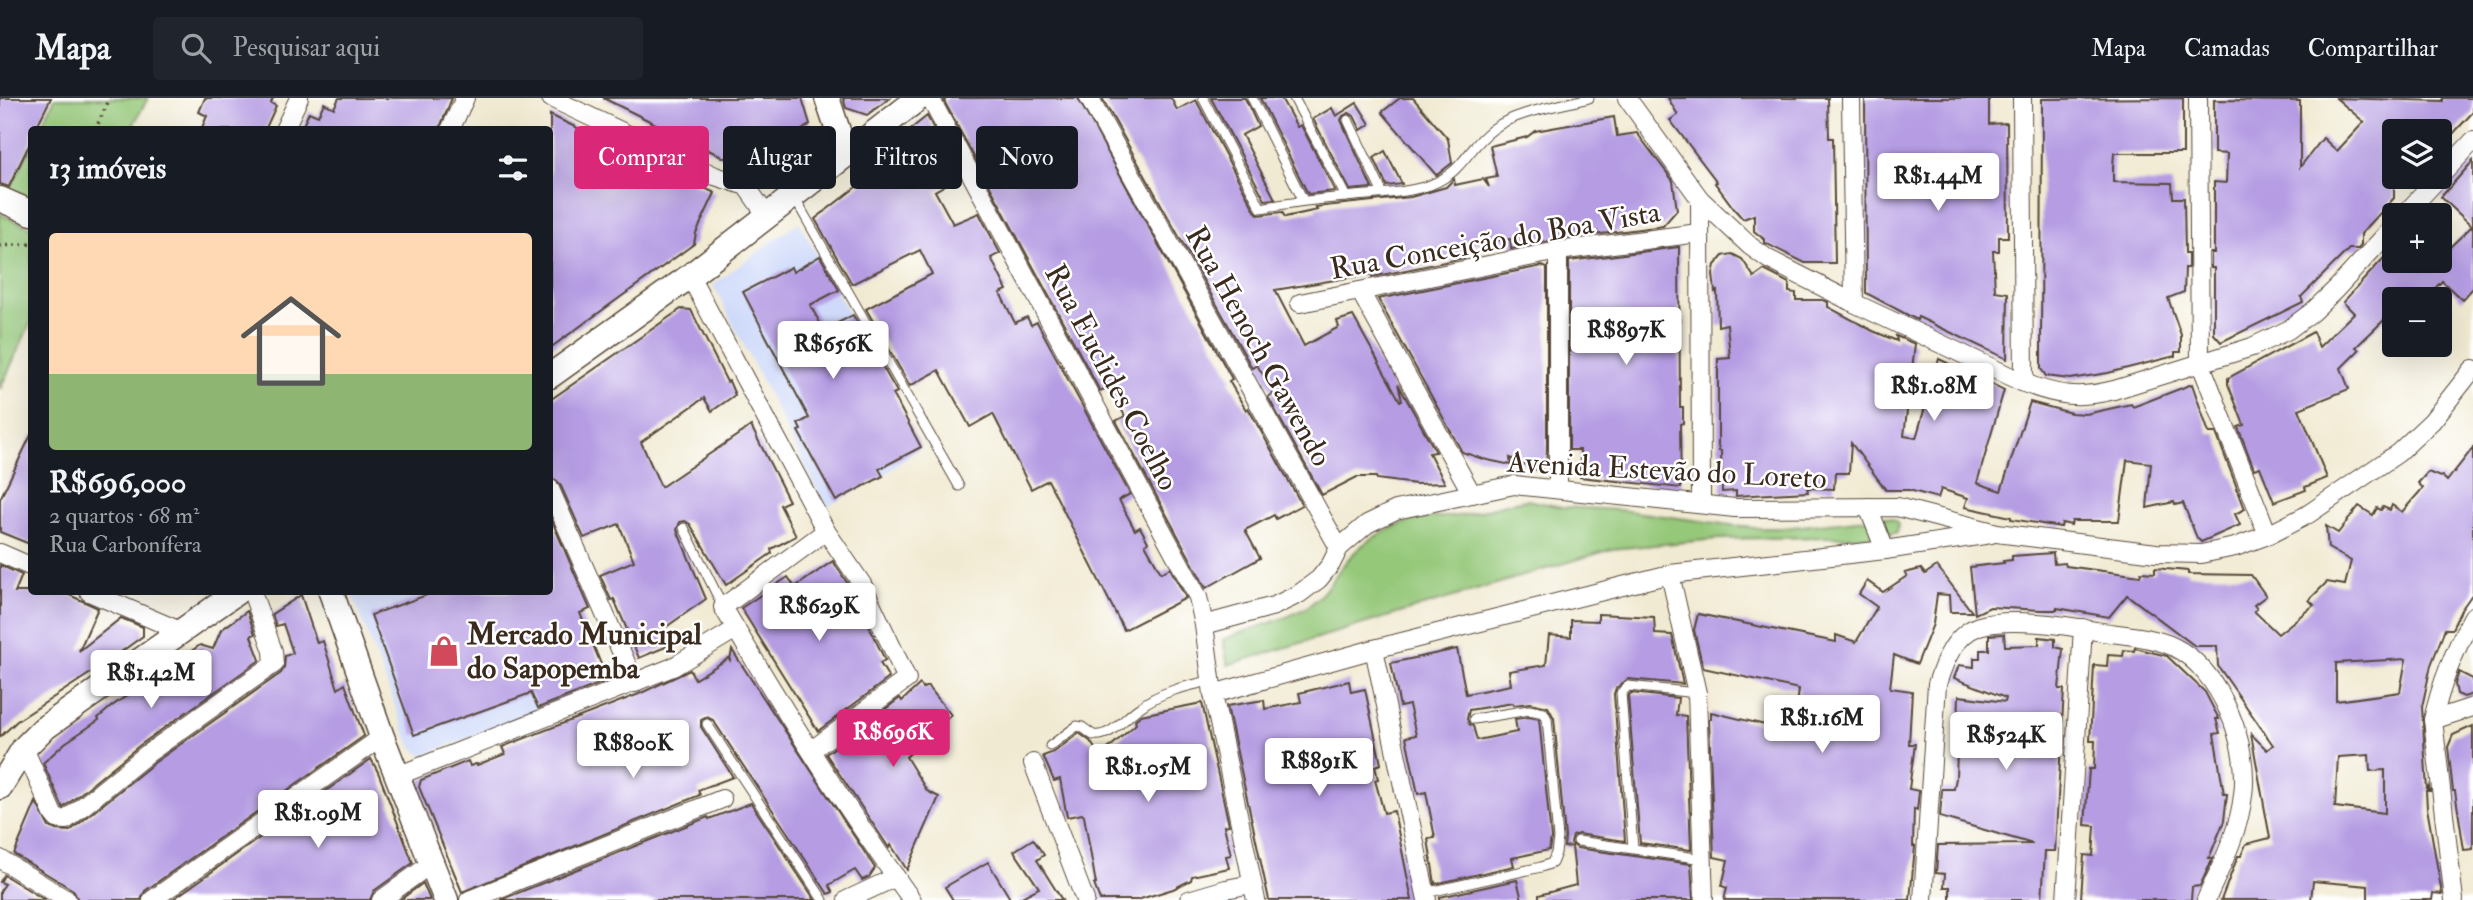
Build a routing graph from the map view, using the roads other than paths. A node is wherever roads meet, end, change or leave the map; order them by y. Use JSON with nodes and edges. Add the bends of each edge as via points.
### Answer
{"nodes":[{"id":1,"x":299,"y":98,"type":"edge"},
{"id":2,"x":465,"y":98,"type":"edge"},
{"id":3,"x":551,"y":98,"type":"edge"},
{"id":4,"x":827,"y":98,"type":"edge"},
{"id":5,"x":919,"y":98,"type":"edge"},
{"id":6,"x":930,"y":98,"type":"edge"},
{"id":7,"x":1089,"y":98,"type":"edge"},
{"id":8,"x":1203,"y":98,"type":"edge"},
{"id":9,"x":1252,"y":98,"type":"edge"},
{"id":10,"x":1294,"y":98,"type":"edge"},
{"id":11,"x":1589,"y":98,"type":"edge"},
{"id":12,"x":1627,"y":98,"type":"edge"},
{"id":13,"x":1851,"y":98,"type":"edge"},
{"id":14,"x":2022,"y":98,"type":"edge"},
{"id":15,"x":2198,"y":98,"type":"edge"},
{"id":16,"x":1348,"y":120,"type":"dead end"},
{"id":17,"x":286,"y":126,"type":"edge"},
{"id":18,"x":452,"y":126,"type":"edge"},
{"id":19,"x":2473,"y":141,"type":"edge"},
{"id":20,"x":846,"y":155,"type":"junction"},
{"id":21,"x":1383,"y":194,"type":"junction"},
{"id":22,"x":793,"y":196,"type":"junction"},
{"id":23,"x":1346,"y":197,"type":"junction"},
{"id":24,"x":0,"y":199,"type":"edge"},
{"id":25,"x":1700,"y":199,"type":"junction"},
{"id":26,"x":1303,"y":200,"type":"junction"},
{"id":27,"x":2415,"y":203,"type":"edge"},
{"id":28,"x":28,"y":211,"type":"edge"},
{"id":29,"x":767,"y":216,"type":"junction"},
{"id":30,"x":1699,"y":233,"type":"junction"},
{"id":31,"x":2382,"y":239,"type":"edge"},
{"id":32,"x":1558,"y":251,"type":"junction"},
{"id":33,"x":690,"y":276,"type":"junction"},
{"id":34,"x":1360,"y":291,"type":"junction"},
{"id":35,"x":1300,"y":303,"type":"dead end"},
{"id":36,"x":1854,"y":303,"type":"junction"},
{"id":37,"x":2200,"y":362,"type":"junction"},
{"id":38,"x":2473,"y":369,"type":"edge"},
{"id":39,"x":553,"y":374,"type":"edge"},
{"id":40,"x":2024,"y":383,"type":"junction"},
{"id":41,"x":959,"y":486,"type":"dead end"},
{"id":42,"x":1558,"y":488,"type":"junction"},
{"id":43,"x":1472,"y":494,"type":"junction"},
{"id":44,"x":553,"y":496,"type":"edge"},
{"id":45,"x":1701,"y":504,"type":"junction"},
{"id":46,"x":1868,"y":507,"type":"junction"},
{"id":47,"x":684,"y":528,"type":"dead end"},
{"id":48,"x":826,"y":531,"type":"junction"},
{"id":49,"x":1997,"y":533,"type":"junction"},
{"id":50,"x":2268,"y":535,"type":"junction"},
{"id":51,"x":1339,"y":548,"type":"junction"},
{"id":52,"x":1885,"y":550,"type":"junction"},
{"id":53,"x":0,"y":553,"type":"edge"},
{"id":54,"x":28,"y":563,"type":"edge"},
{"id":55,"x":1670,"y":574,"type":"junction"},
{"id":56,"x":96,"y":595,"type":"edge"},
{"id":57,"x":233,"y":595,"type":"edge"},
{"id":58,"x":252,"y":595,"type":"edge"},
{"id":59,"x":332,"y":595,"type":"edge"},
{"id":60,"x":723,"y":607,"type":"junction"},
{"id":61,"x":2473,"y":615,"type":"edge"},
{"id":62,"x":1204,"y":625,"type":"junction"},
{"id":63,"x":2083,"y":628,"type":"junction"},
{"id":64,"x":736,"y":629,"type":"junction"},
{"id":65,"x":180,"y":631,"type":"junction"},
{"id":66,"x":1374,"y":649,"type":"junction"},
{"id":67,"x":635,"y":683,"type":"junction"},
{"id":68,"x":1212,"y":687,"type":"junction"},
{"id":69,"x":1697,"y":693,"type":"junction"},
{"id":70,"x":2473,"y":707,"type":"edge"},
{"id":71,"x":1474,"y":719,"type":"dead end"},
{"id":72,"x":2433,"y":720,"type":"junction"},
{"id":73,"x":707,"y":724,"type":"dead end"},
{"id":74,"x":382,"y":737,"type":"junction"},
{"id":75,"x":1050,"y":746,"type":"dead end"},
{"id":76,"x":24,"y":748,"type":"junction"},
{"id":77,"x":811,"y":750,"type":"junction"},
{"id":78,"x":1033,"y":763,"type":"dead end"},
{"id":79,"x":397,"y":776,"type":"junction"},
{"id":80,"x":0,"y":787,"type":"edge"},
{"id":81,"x":722,"y":799,"type":"dead end"},
{"id":82,"x":1578,"y":841,"type":"dead end"},
{"id":83,"x":1633,"y":848,"type":"junction"},
{"id":84,"x":0,"y":859,"type":"edge"},
{"id":85,"x":1703,"y":859,"type":"junction"},
{"id":86,"x":432,"y":863,"type":"junction"},
{"id":87,"x":896,"y":877,"type":"junction"},
{"id":88,"x":1254,"y":892,"type":"edge"},
{"id":89,"x":1426,"y":897,"type":"edge"},
{"id":90,"x":67,"y":900,"type":"edge"},
{"id":91,"x":152,"y":900,"type":"edge"},
{"id":92,"x":381,"y":900,"type":"edge"},
{"id":93,"x":446,"y":900,"type":"edge"},
{"id":94,"x":468,"y":900,"type":"edge"},
{"id":95,"x":823,"y":900,"type":"edge"},
{"id":96,"x":847,"y":900,"type":"edge"},
{"id":97,"x":912,"y":900,"type":"edge"},
{"id":98,"x":1085,"y":900,"type":"edge"},
{"id":99,"x":1189,"y":900,"type":"edge"},
{"id":100,"x":1704,"y":900,"type":"edge"},
{"id":101,"x":1923,"y":900,"type":"edge"},
{"id":102,"x":2066,"y":900,"type":"edge"},
{"id":103,"x":2206,"y":900,"type":"edge"},
{"id":104,"x":2454,"y":900,"type":"edge"}],
"edges":[{"from":1,"to":17,"type":"street"},
{"from":2,"to":18,"type":"street"},
{"from":3,"to":29,"type":"street","via":[[715,176],[746,186]]},
{"from":4,"to":20,"type":"main road"},
{"from":5,"to":20,"type":"main road"},
{"from":6,"to":62,"type":"street","name":"Rua Euclides Coelho","via":[[1198,597]]},
{"from":7,"to":51,"type":"street","name":"Rua Henoch Gawendo"},
{"from":8,"to":26,"type":"lane","via":[[1261,208]]},
{"from":9,"to":26,"type":"lane"},
{"from":10,"to":23,"type":"lane"},
{"from":11,"to":21,"type":"lane","via":[[1508,119],[1491,130],[1447,178]]},
{"from":12,"to":25,"type":"street"},
{"from":13,"to":36,"type":"street"},
{"from":14,"to":40,"type":"street"},
{"from":15,"to":37,"type":"street"},
{"from":16,"to":21,"type":"lane"},
{"from":19,"to":27,"type":"street"},
{"from":20,"to":22,"type":"main road"},
{"from":21,"to":23,"type":"lane"},
{"from":22,"to":29,"type":"main road"},
{"from":22,"to":41,"type":"lane"},
{"from":23,"to":26,"type":"lane"},
{"from":24,"to":28,"type":"main road"},
{"from":25,"to":30,"type":"street"},
{"from":25,"to":36,"type":"street","via":[[1768,259]]},
{"from":29,"to":33,"type":"main road"},
{"from":30,"to":32,"type":"street","name":"Rua Conceição do Boa Vista"},
{"from":30,"to":45,"type":"street"},
{"from":31,"to":37,"type":"street","via":[[2336,289],[2288,330],[2252,347]]},
{"from":32,"to":34,"type":"street","name":"Rua Conceição do Boa Vista"},
{"from":32,"to":42,"type":"street"},
{"from":33,"to":39,"type":"main road"},
{"from":33,"to":48,"type":"street"},
{"from":34,"to":35,"type":"street","name":"Rua Conceição do Boa Vista"},
{"from":34,"to":43,"type":"street"},
{"from":36,"to":40,"type":"street"},
{"from":37,"to":40,"type":"street","via":[[2095,395],[2069,396]]},
{"from":37,"to":50,"type":"street"},
{"from":38,"to":50,"type":"street","name":"Avenida Estevão do Loreto","via":[[2432,421],[2398,453],[2307,515]]},
{"from":42,"to":43,"type":"street","name":"Avenida Estevão do Loreto","via":[[1514,485]]},
{"from":42,"to":45,"type":"street","name":"Avenida Estevão do Loreto"},
{"from":43,"to":51,"type":"street","name":"Avenida Estevão do Loreto","via":[[1396,510],[1367,524]]},
{"from":44,"to":67,"type":"street"},
{"from":45,"to":46,"type":"street","name":"Avenida Estevão do Loreto","via":[[1758,509]]},
{"from":46,"to":49,"type":"street","name":"Avenida Estevão do Loreto","via":[[1897,507]]},
{"from":46,"to":52,"type":"street"},
{"from":47,"to":60,"type":"lane"},
{"from":48,"to":60,"type":"street"},
{"from":48,"to":77,"type":"street","via":[[862,584],[907,679]]},
{"from":49,"to":50,"type":"street","name":"Avenida Estevão do Loreto","via":[[2155,553],[2201,554]]},
{"from":49,"to":52,"type":"street","name":"Avenida Estevão do Loreto"},
{"from":51,"to":62,"type":"street","name":"Avenida Estevão do Loreto","via":[[1319,579],[1299,594],[1274,606]]},
{"from":52,"to":55,"type":"street","name":"Avenida Estevão do Loreto"},
{"from":53,"to":54,"type":"street"},
{"from":55,"to":66,"type":"street","name":"Avenida Estevão do Loreto"},
{"from":55,"to":69,"type":"street"},
{"from":56,"to":65,"type":"street"},
{"from":57,"to":65,"type":"main road"},
{"from":58,"to":76,"type":"street","via":[[274,664],[147,754],[66,820],[53,814]]},
{"from":59,"to":74,"type":"main road"},
{"from":60,"to":64,"type":"street"},
{"from":61,"to":72,"type":"street","via":[[2449,664]]},
{"from":62,"to":68,"type":"street","name":"Rua Euclides Coelho"},
{"from":63,"to":101,"type":"street","via":[[2031,623],[1979,626],[1958,639],[1937,684]]},
{"from":63,"to":102,"type":"street"},
{"from":63,"to":103,"type":"street","via":[[2173,647],[2192,658],[2225,702],[2243,764],[2244,793],[2237,827]]},
{"from":64,"to":67,"type":"street","via":[[673,667]]},
{"from":64,"to":77,"type":"street"},
{"from":65,"to":76,"type":"main road","via":[[43,729]]},
{"from":66,"to":68,"type":"street","name":"Avenida Estevão do Loreto"},
{"from":66,"to":89,"type":"street"},
{"from":67,"to":79,"type":"street"},
{"from":68,"to":75,"type":"lane","via":[[1156,698],[1106,735],[1093,735],[1077,726]]},
{"from":68,"to":88,"type":"street","name":"Rua Euclides Coelho"},
{"from":69,"to":83,"type":"lane","via":[[1628,686],[1621,692]]},
{"from":69,"to":85,"type":"street"},
{"from":70,"to":72,"type":"street"},
{"from":71,"to":89,"type":"lane","via":[[1529,710],[1544,713],[1556,853],[1552,863],[1541,867]]},
{"from":72,"to":104,"type":"street"},
{"from":73,"to":95,"type":"lane"},
{"from":74,"to":79,"type":"main road"},
{"from":74,"to":91,"type":"street"},
{"from":76,"to":80,"type":"main road"},
{"from":77,"to":87,"type":"street"},
{"from":78,"to":98,"type":"street"},
{"from":79,"to":86,"type":"main road"},
{"from":81,"to":94,"type":"street"},
{"from":82,"to":83,"type":"lane"},
{"from":83,"to":85,"type":"lane"},
{"from":84,"to":90,"type":"street"},
{"from":85,"to":100,"type":"street"},
{"from":86,"to":92,"type":"street"},
{"from":86,"to":93,"type":"main road"},
{"from":87,"to":96,"type":"street"},
{"from":87,"to":97,"type":"street"},
{"from":88,"to":99,"type":"street","via":[[1226,889]]}]}
